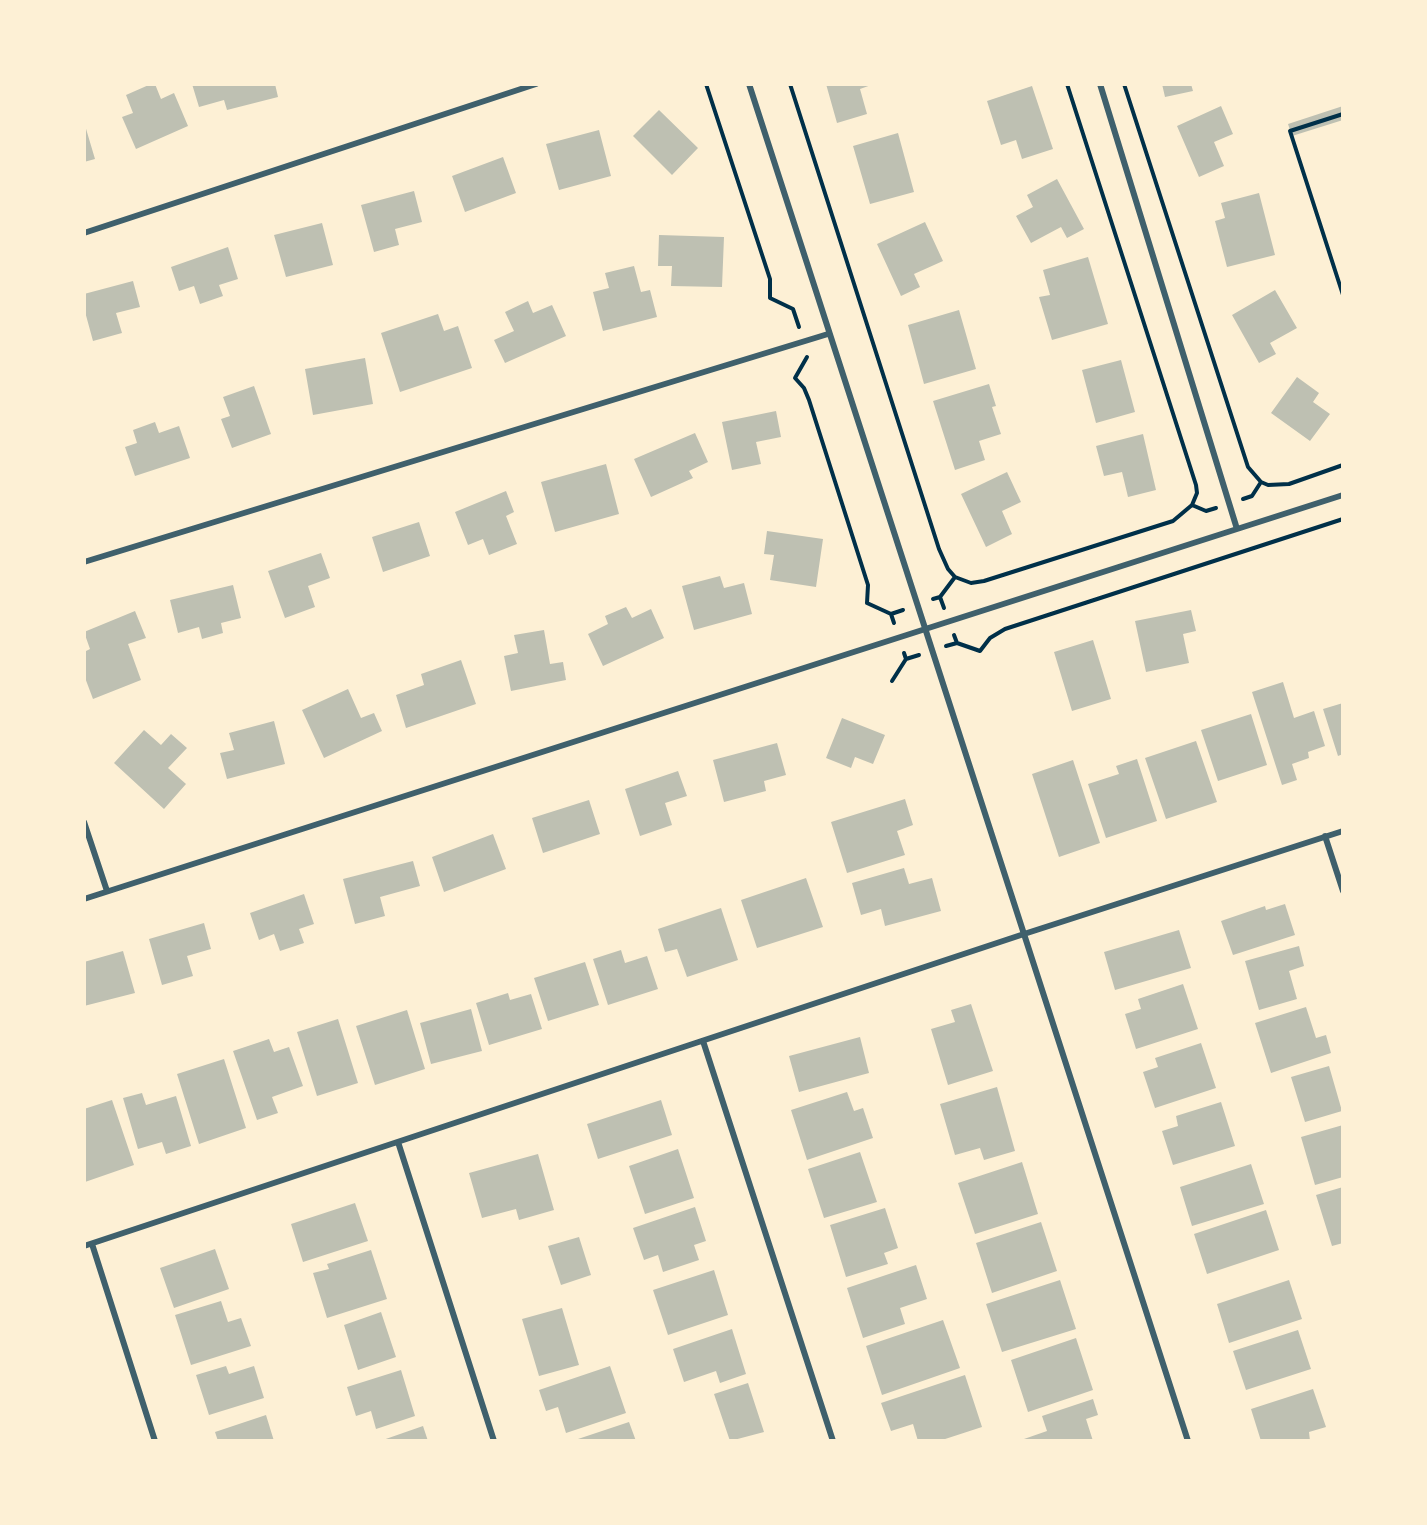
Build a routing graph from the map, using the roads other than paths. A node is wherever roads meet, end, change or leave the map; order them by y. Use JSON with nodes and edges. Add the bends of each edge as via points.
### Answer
{"nodes":[{"id":1,"x":536,"y":84,"type":"edge"},
{"id":2,"x":749,"y":84,"type":"edge"},
{"id":3,"x":1100,"y":84,"type":"edge"},
{"id":4,"x":84,"y":232,"type":"edge"},
{"id":5,"x":828,"y":334,"type":"junction"},
{"id":6,"x":1343,"y":495,"type":"edge"},
{"id":7,"x":1237,"y":529,"type":"junction"},
{"id":8,"x":84,"y":562,"type":"edge"},
{"id":9,"x":924,"y":629,"type":"junction"},
{"id":10,"x":84,"y":822,"type":"edge"},
{"id":11,"x":1343,"y":831,"type":"edge"},
{"id":12,"x":1326,"y":836,"type":"junction"},
{"id":13,"x":107,"y":891,"type":"junction"},
{"id":14,"x":1343,"y":891,"type":"edge"},
{"id":15,"x":84,"y":899,"type":"edge"},
{"id":16,"x":1024,"y":934,"type":"junction"},
{"id":17,"x":703,"y":1041,"type":"junction"},
{"id":18,"x":398,"y":1143,"type":"junction"},
{"id":19,"x":92,"y":1244,"type":"junction"},
{"id":20,"x":84,"y":1246,"type":"edge"},
{"id":21,"x":155,"y":1441,"type":"edge"},
{"id":22,"x":494,"y":1441,"type":"edge"},
{"id":23,"x":833,"y":1441,"type":"edge"},
{"id":24,"x":1188,"y":1441,"type":"edge"}],
"edges":[{"from":1,"to":4,"type":"street"},
{"from":2,"to":5,"type":"street"},
{"from":3,"to":7,"type":"street"},
{"from":5,"to":8,"type":"street"},
{"from":5,"to":9,"type":"street"},
{"from":6,"to":7,"type":"street"},
{"from":7,"to":9,"type":"street"},
{"from":9,"to":13,"type":"street"},
{"from":9,"to":16,"type":"street"},
{"from":10,"to":13,"type":"street"},
{"from":11,"to":12,"type":"street"},
{"from":12,"to":14,"type":"street"},
{"from":12,"to":16,"type":"street"},
{"from":13,"to":15,"type":"street"},
{"from":16,"to":17,"type":"street"},
{"from":16,"to":24,"type":"street"},
{"from":17,"to":18,"type":"street"},
{"from":17,"to":23,"type":"street"},
{"from":18,"to":19,"type":"street"},
{"from":18,"to":22,"type":"street"},
{"from":19,"to":20,"type":"street"},
{"from":19,"to":21,"type":"street"}]}
